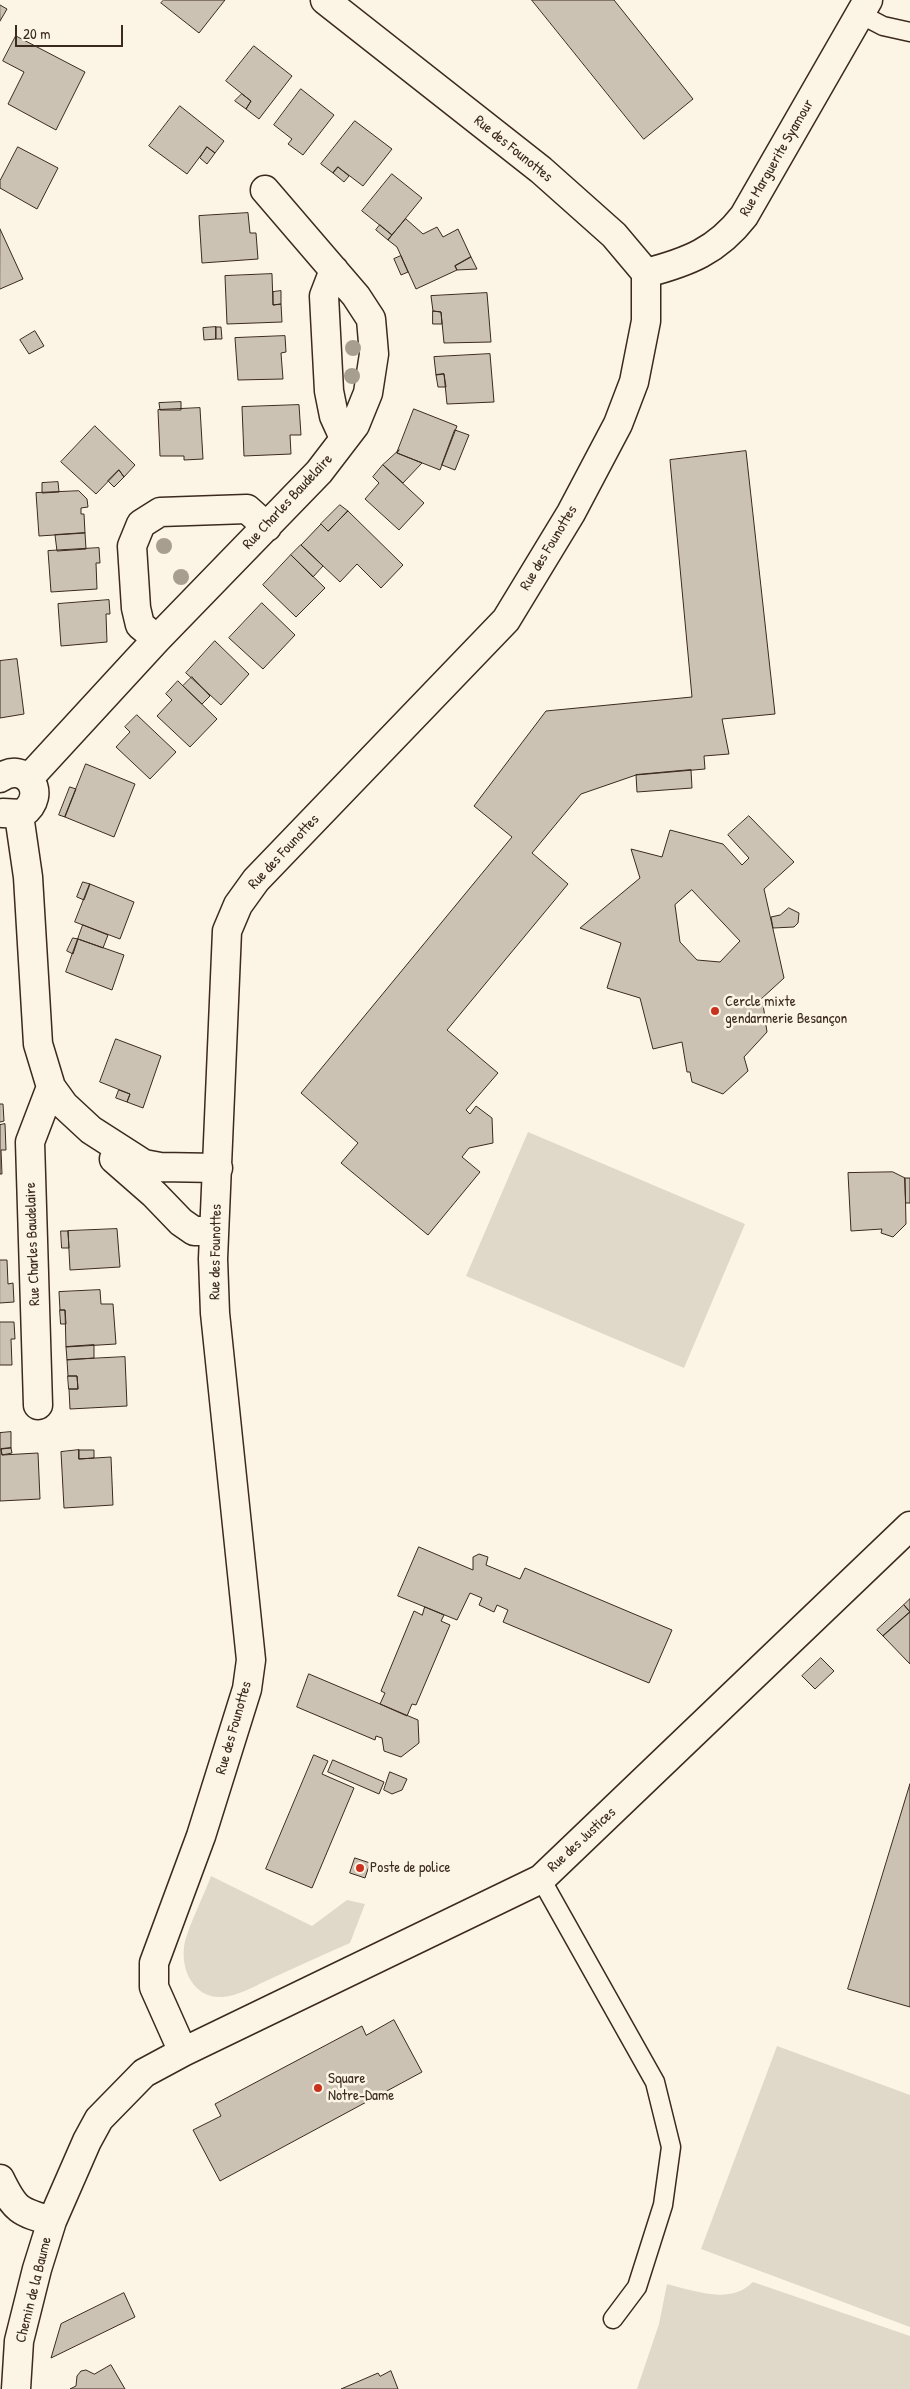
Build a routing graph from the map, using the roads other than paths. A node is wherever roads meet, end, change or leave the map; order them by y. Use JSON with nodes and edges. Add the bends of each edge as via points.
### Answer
{"nodes":[{"id":1,"x":326,"y":0,"type":"edge"},
{"id":2,"x":864,"y":7,"type":"edge"},
{"id":3,"x":910,"y":32,"type":"edge"},
{"id":4,"x":265,"y":190,"type":"dead end"},
{"id":5,"x":334,"y":270,"type":"junction"},
{"id":6,"x":646,"y":273,"type":"junction"},
{"id":7,"x":344,"y":438,"type":"junction"},
{"id":8,"x":267,"y":527,"type":"junction"},
{"id":9,"x":157,"y":639,"type":"junction"},
{"id":10,"x":0,"y":778,"type":"edge"},
{"id":11,"x":28,"y":778,"type":"junction"},
{"id":12,"x":9,"y":812,"type":"edge"},
{"id":13,"x":51,"y":1087,"type":"junction"},
{"id":14,"x":91,"y":1130,"type":"junction"},
{"id":15,"x":218,"y":1168,"type":"junction"},
{"id":16,"x":214,"y":1231,"type":"junction"},
{"id":17,"x":38,"y":1404,"type":"dead end"},
{"id":18,"x":910,"y":1526,"type":"edge"},
{"id":19,"x":541,"y":1879,"type":"junction"},
{"id":20,"x":183,"y":2052,"type":"junction"},
{"id":21,"x":0,"y":2179,"type":"edge"},
{"id":22,"x":52,"y":2221,"type":"junction"},
{"id":23,"x":613,"y":2319,"type":"dead end"},
{"id":24,"x":16,"y":2389,"type":"edge"}],
"edges":[{"from":1,"to":6,"type":"street","name":"Rue des Founottes","via":[[541,170],[614,235]]},
{"from":2,"to":3,"type":"lane","via":[[883,26]]},
{"from":2,"to":6,"type":"street","name":"Rue Marguerite Syamour","via":[[732,232],[712,248],[680,264]]},
{"from":4,"to":5,"type":"street","name":"Rue Charles Baudelaire"},
{"from":5,"to":7,"type":"street","via":[[324,296],[329,390],[334,416]]},
{"from":5,"to":7,"type":"street","name":"Rue Charles Baudelaire","via":[[371,320],[374,354],[368,393],[355,424]]},
{"from":6,"to":15,"type":"street","name":"Rue des Founottes","via":[[646,321],[634,382],[618,424],[571,513],[506,620],[256,880],[238,905],[227,931]]},
{"from":7,"to":8,"type":"street","name":"Rue Charles Baudelaire","via":[[319,472]]},
{"from":8,"to":9,"type":"street","name":"Rue Charles Baudelaire"},
{"from":8,"to":9,"type":"street","via":[[247,509],[160,512],[141,524],[132,546],[136,608],[140,625]]},
{"from":9,"to":11,"type":"street","name":"Rue Charles Baudelaire"},
{"from":10,"to":11,"type":"street","via":[[16,773]]},
{"from":11,"to":12,"type":"street","via":[[35,798],[28,810]]},
{"from":12,"to":13,"type":"street","via":[[28,877],[38,1044]]},
{"from":13,"to":14,"type":"street","via":[[64,1105]]},
{"from":13,"to":17,"type":"street","name":"Rue Charles Baudelaire","via":[[30,1142]]},
{"from":14,"to":15,"type":"street","via":[[144,1164]]},
{"from":14,"to":16,"type":"street","via":[[114,1160],[181,1222],[194,1231]]},
{"from":15,"to":16,"type":"street","name":"Rue des Founottes"},
{"from":16,"to":20,"type":"street","name":"Rue des Founottes","via":[[215,1312],[250,1660],[247,1689],[201,1836],[154,1963],[154,1987]]},
{"from":18,"to":19,"type":"street","name":"Rue des Justices"},
{"from":19,"to":20,"type":"street","name":"Rue des Justices"},
{"from":19,"to":23,"type":"lane","via":[[655,2082],[671,2147],[663,2205],[637,2287]]},
{"from":20,"to":22,"type":"street","name":"Chemin de la Baume","via":[[144,2073],[99,2119]]},
{"from":21,"to":22,"type":"street","name":"Chemin de la Baume","via":[[11,2201],[23,2212]]},
{"from":22,"to":24,"type":"street","name":"Chemin de la Baume","via":[[31,2287],[19,2341]]}]}
